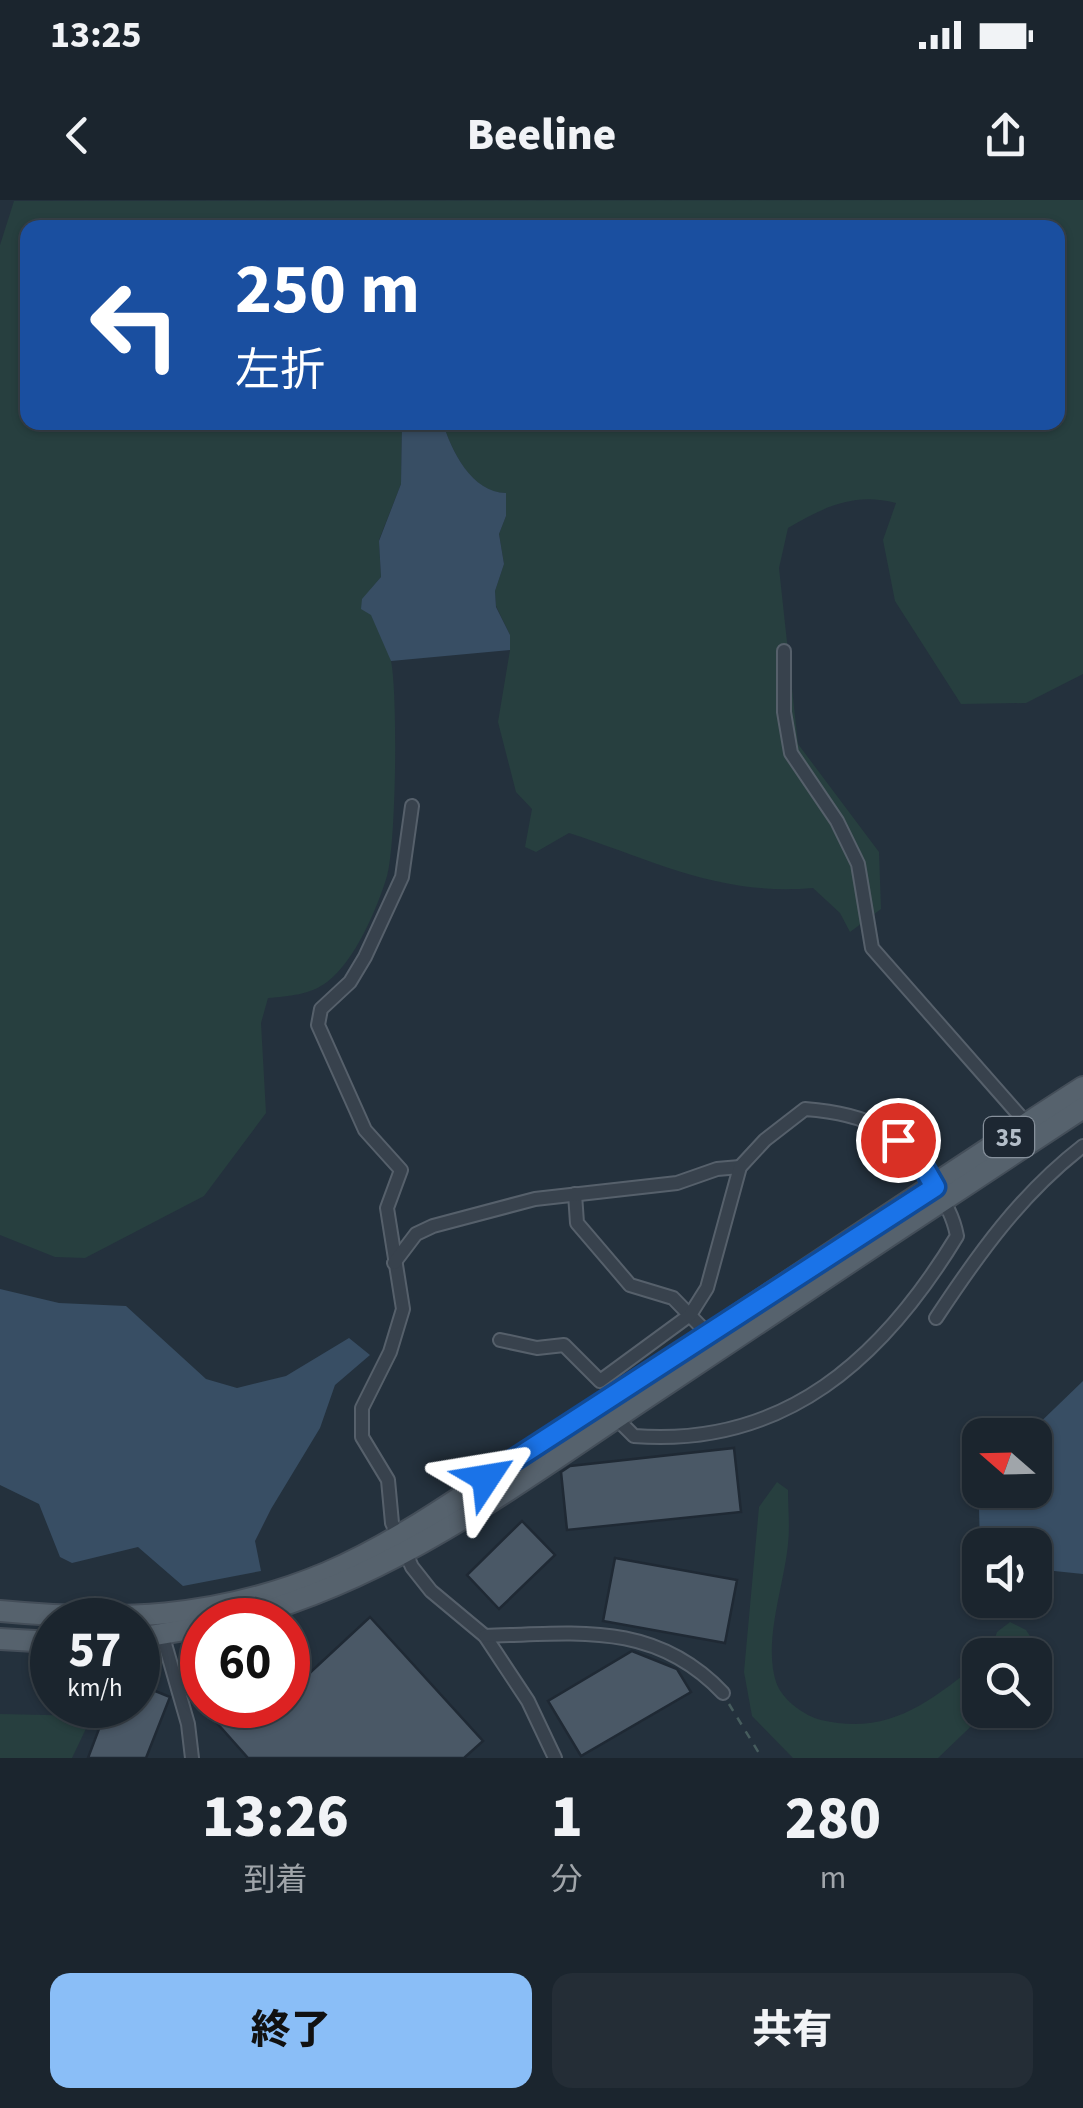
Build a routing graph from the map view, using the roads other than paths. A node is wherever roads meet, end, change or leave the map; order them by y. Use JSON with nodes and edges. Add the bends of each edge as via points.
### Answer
{"nodes":[{"id":1,"x":784,"y":652,"type":"dead end"},
{"id":2,"x":412,"y":806,"type":"dead end"},
{"id":3,"x":1083,"y":1087,"type":"edge"},
{"id":4,"x":1083,"y":1108,"type":"edge"},
{"id":5,"x":1027,"y":1124,"type":"junction"},
{"id":6,"x":1083,"y":1146,"type":"edge"},
{"id":7,"x":740,"y":1167,"type":"junction"},
{"id":8,"x":939,"y":1193,"type":"junction"},
{"id":9,"x":575,"y":1194,"type":"junction"},
{"id":10,"x":394,"y":1263,"type":"junction"},
{"id":11,"x":690,"y":1316,"type":"junction"},
{"id":12,"x":936,"y":1318,"type":"dead end"},
{"id":13,"x":708,"y":1334,"type":"junction"},
{"id":14,"x":500,"y":1340,"type":"dead end"},
{"id":15,"x":610,"y":1410,"type":"junction"},
{"id":16,"x":401,"y":1544,"type":"junction"},
{"id":17,"x":306,"y":1598,"type":"edge"},
{"id":18,"x":0,"y":1611,"type":"edge"},
{"id":19,"x":30,"y":1614,"type":"edge"},
{"id":20,"x":160,"y":1626,"type":"junction"},
{"id":21,"x":180,"y":1626,"type":"edge"},
{"id":22,"x":486,"y":1636,"type":"junction"},
{"id":23,"x":0,"y":1639,"type":"edge"},
{"id":24,"x":30,"y":1641,"type":"edge"},
{"id":25,"x":722,"y":1694,"type":"road end"},
{"id":26,"x":192,"y":1758,"type":"edge"},
{"id":27,"x":555,"y":1758,"type":"edge"}],
"edges":[{"from":1,"to":5,"type":"street","via":[[791,753],[858,864],[872,948]]},
{"from":2,"to":10,"type":"street","via":[[402,877],[365,957],[321,1009],[318,1025],[366,1130],[401,1170],[387,1208]]},
{"from":3,"to":5,"type":"main road","number":"35"},
{"from":4,"to":8,"type":"main road","number":"35"},
{"from":5,"to":8,"type":"main road","number":"35"},
{"from":6,"to":12,"type":"street","via":[[1009,1216]]},
{"from":7,"to":8,"type":"street","via":[[805,1109],[847,1112],[880,1126],[916,1154]]},
{"from":7,"to":9,"type":"street","via":[[677,1183]]},
{"from":7,"to":11,"type":"street","via":[[707,1288]]},
{"from":8,"to":13,"type":"main road","number":"35"},
{"from":8,"to":15,"type":"main road","number":"35"},
{"from":8,"to":15,"type":"street","via":[[957,1236],[874,1347],[839,1379],[795,1406],[713,1435],[634,1436]]},
{"from":9,"to":10,"type":"street","via":[[433,1226],[416,1234]]},
{"from":9,"to":11,"type":"street","via":[[578,1224],[630,1284],[672,1298]]},
{"from":10,"to":16,"type":"street","via":[[403,1309],[362,1408],[362,1437],[388,1480]]},
{"from":11,"to":13,"type":"street"},
{"from":11,"to":14,"type":"street","via":[[600,1381],[564,1345],[537,1348]]},
{"from":13,"to":15,"type":"main road","number":"35"},
{"from":15,"to":16,"type":"main road","number":"35"},
{"from":16,"to":17,"type":"main road","number":"35"},
{"from":16,"to":20,"type":"main road","number":"35"},
{"from":16,"to":22,"type":"street","via":[[431,1591]]},
{"from":18,"to":19,"type":"main road","number":"35"},
{"from":20,"to":21,"type":"main road","number":"35"},
{"from":20,"to":26,"type":"street"},
{"from":22,"to":25,"type":"street","via":[[625,1637],[697,1666]]},
{"from":22,"to":27,"type":"street"},
{"from":23,"to":24,"type":"main road"}]}
